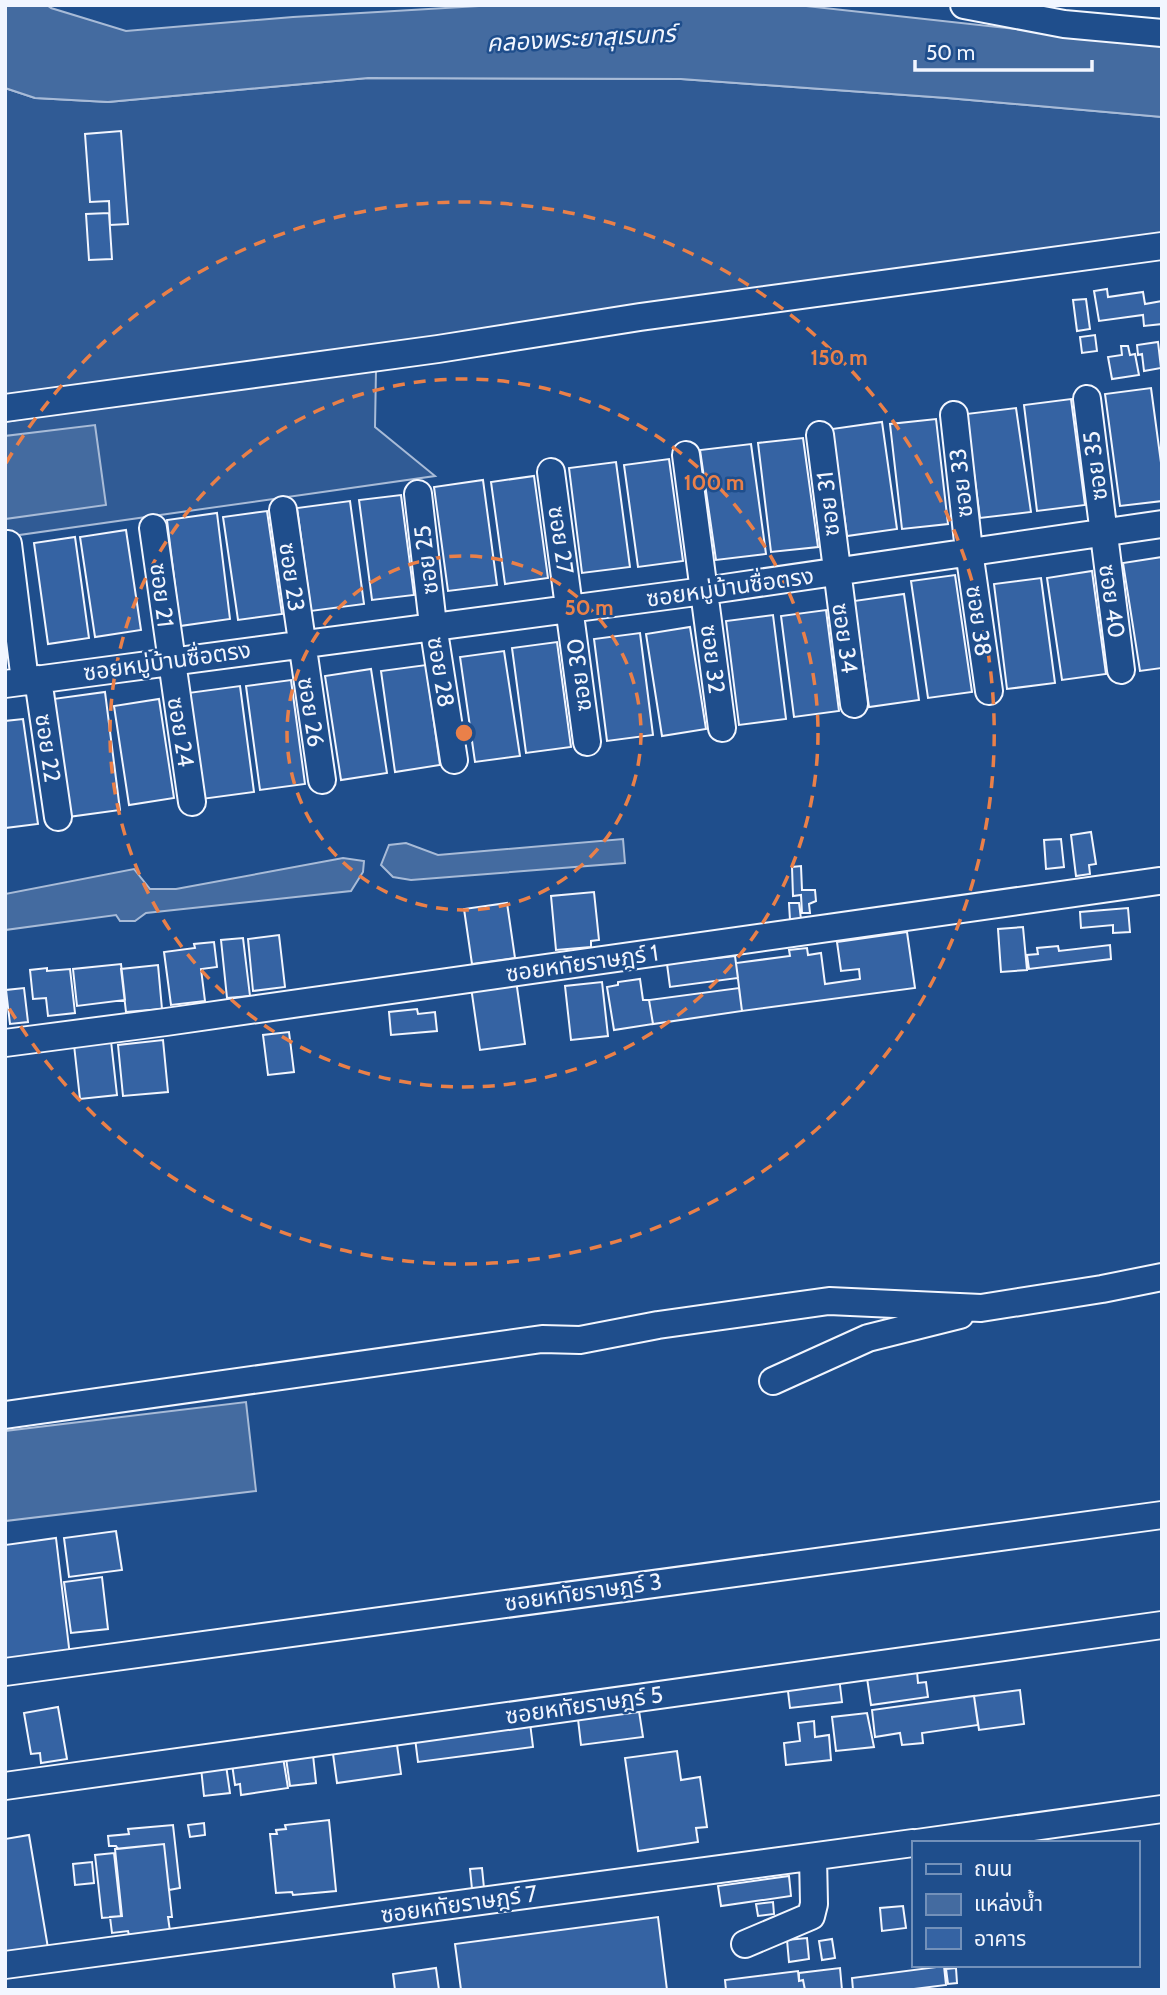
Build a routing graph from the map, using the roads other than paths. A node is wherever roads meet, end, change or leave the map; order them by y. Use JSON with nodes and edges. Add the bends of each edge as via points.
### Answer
{"nodes":[{"id":1,"x":964,"y":5,"type":"edge"},
{"id":2,"x":1162,"y":33,"type":"edge"},
{"id":3,"x":1162,"y":246,"type":"edge"},
{"id":4,"x":1087,"y":399,"type":"dead end"},
{"id":5,"x":5,"y":408,"type":"edge"},
{"id":6,"x":954,"y":415,"type":"dead end"},
{"id":7,"x":820,"y":435,"type":"dead end"},
{"id":8,"x":686,"y":454,"type":"dead end"},
{"id":9,"x":551,"y":472,"type":"dead end"},
{"id":10,"x":418,"y":494,"type":"dead end"},
{"id":11,"x":283,"y":510,"type":"dead end"},
{"id":12,"x":1162,"y":524,"type":"edge"},
{"id":13,"x":153,"y":528,"type":"dead end"},
{"id":14,"x":1102,"y":532,"type":"junction"},
{"id":15,"x":8,"y":544,"type":"dead end"},
{"id":16,"x":969,"y":551,"type":"junction"},
{"id":17,"x":836,"y":572,"type":"junction"},
{"id":18,"x":704,"y":591,"type":"junction"},
{"id":19,"x":570,"y":608,"type":"junction"},
{"id":20,"x":433,"y":625,"type":"junction"},
{"id":21,"x":300,"y":643,"type":"junction"},
{"id":22,"x":170,"y":661,"type":"junction"},
{"id":23,"x":1121,"y":670,"type":"dead end"},
{"id":24,"x":23,"y":681,"type":"edge"},
{"id":25,"x":989,"y":691,"type":"dead end"},
{"id":26,"x":854,"y":704,"type":"dead end"},
{"id":27,"x":722,"y":728,"type":"dead end"},
{"id":28,"x":587,"y":742,"type":"dead end"},
{"id":29,"x":454,"y":760,"type":"dead end"},
{"id":30,"x":322,"y":780,"type":"dead end"},
{"id":31,"x":191,"y":802,"type":"dead end"},
{"id":32,"x":58,"y":817,"type":"dead end"},
{"id":33,"x":1159,"y":881,"type":"dead end"},
{"id":34,"x":5,"y":1043,"type":"edge"},
{"id":35,"x":1162,"y":1277,"type":"edge"},
{"id":36,"x":981,"y":1308,"type":"junction"},
{"id":37,"x":773,"y":1381,"type":"dead end"},
{"id":38,"x":5,"y":1415,"type":"edge"},
{"id":39,"x":1162,"y":1515,"type":"edge"},
{"id":40,"x":1162,"y":1625,"type":"edge"},
{"id":41,"x":5,"y":1672,"type":"edge"},
{"id":42,"x":5,"y":1786,"type":"edge"},
{"id":43,"x":1162,"y":1809,"type":"edge"},
{"id":44,"x":930,"y":1841,"type":"edge"},
{"id":45,"x":912,"y":1843,"type":"edge"},
{"id":46,"x":813,"y":1857,"type":"junction"},
{"id":47,"x":745,"y":1944,"type":"dead end"},
{"id":48,"x":5,"y":1965,"type":"edge"}],
"edges":[{"from":1,"to":2,"type":"street","via":[[1064,24]]},
{"from":3,"to":5,"type":"street"},
{"from":4,"to":14,"type":"street","name":"ซอย 35"},
{"from":6,"to":16,"type":"street","name":"ซอย 33"},
{"from":7,"to":17,"type":"street","name":"ซอย 31"},
{"from":8,"to":18,"type":"street","name":"ซอย 32"},
{"from":9,"to":19,"type":"street","name":"ซอย 27"},
{"from":10,"to":20,"type":"street","name":"ซอย 25"},
{"from":11,"to":21,"type":"street","name":"ซอย 23"},
{"from":12,"to":14,"type":"street","name":"ซอยหมู่บ้านซื่อตรง"},
{"from":13,"to":22,"type":"street","name":"ซอย 21"},
{"from":14,"to":16,"type":"street","name":"ซอยหมู่บ้านซื่อตรง"},
{"from":14,"to":23,"type":"street","name":"ซอย 40"},
{"from":15,"to":24,"type":"street","name":"ซอย 22"},
{"from":16,"to":17,"type":"street","name":"ซอยหมู่บ้านซื่อตรง"},
{"from":16,"to":25,"type":"street","name":"ซอย 38"},
{"from":17,"to":18,"type":"street","name":"ซอยหมู่บ้านซื่อตรง"},
{"from":17,"to":26,"type":"street","name":"ซอย 34"},
{"from":18,"to":19,"type":"street","name":"ซอยหมู่บ้านซื่อตรง"},
{"from":18,"to":27,"type":"street","name":"ซอย 32"},
{"from":19,"to":20,"type":"street","name":"ซอยหมู่บ้านซื่อตรง"},
{"from":19,"to":28,"type":"street","name":"ซอย 30"},
{"from":20,"to":21,"type":"street","name":"ซอยหมู่บ้านซื่อตรง"},
{"from":20,"to":29,"type":"street","name":"ซอย 28"},
{"from":21,"to":22,"type":"street","name":"ซอยหมู่บ้านซื่อตรง"},
{"from":21,"to":30,"type":"street","name":"ซอย 26"},
{"from":22,"to":24,"type":"street","name":"ซอยหมู่บ้านซื่อตรง"},
{"from":22,"to":31,"type":"street","name":"ซอย 24"},
{"from":24,"to":32,"type":"street","name":"ซอย 22"},
{"from":33,"to":34,"type":"street","name":"ซอยหทัยราษฎร์ 1"},
{"from":35,"to":36,"type":"street"},
{"from":36,"to":37,"type":"street","via":[[868,1338]]},
{"from":36,"to":38,"type":"street","via":[[828,1301],[580,1340],[542,1339]]},
{"from":39,"to":41,"type":"street","name":"ซอยหทัยราษฎร์ 3"},
{"from":40,"to":42,"type":"street","name":"ซอยหทัยราษฎร์ 5"},
{"from":43,"to":44,"type":"street","name":"ซอยหทัยราษฎร์ 7"},
{"from":45,"to":46,"type":"street","name":"ซอยหทัยราษฎร์ 7"},
{"from":46,"to":47,"type":"street","via":[[811,1916]]},
{"from":46,"to":48,"type":"street","name":"ซอยหทัยราษฎร์ 7"}]}
